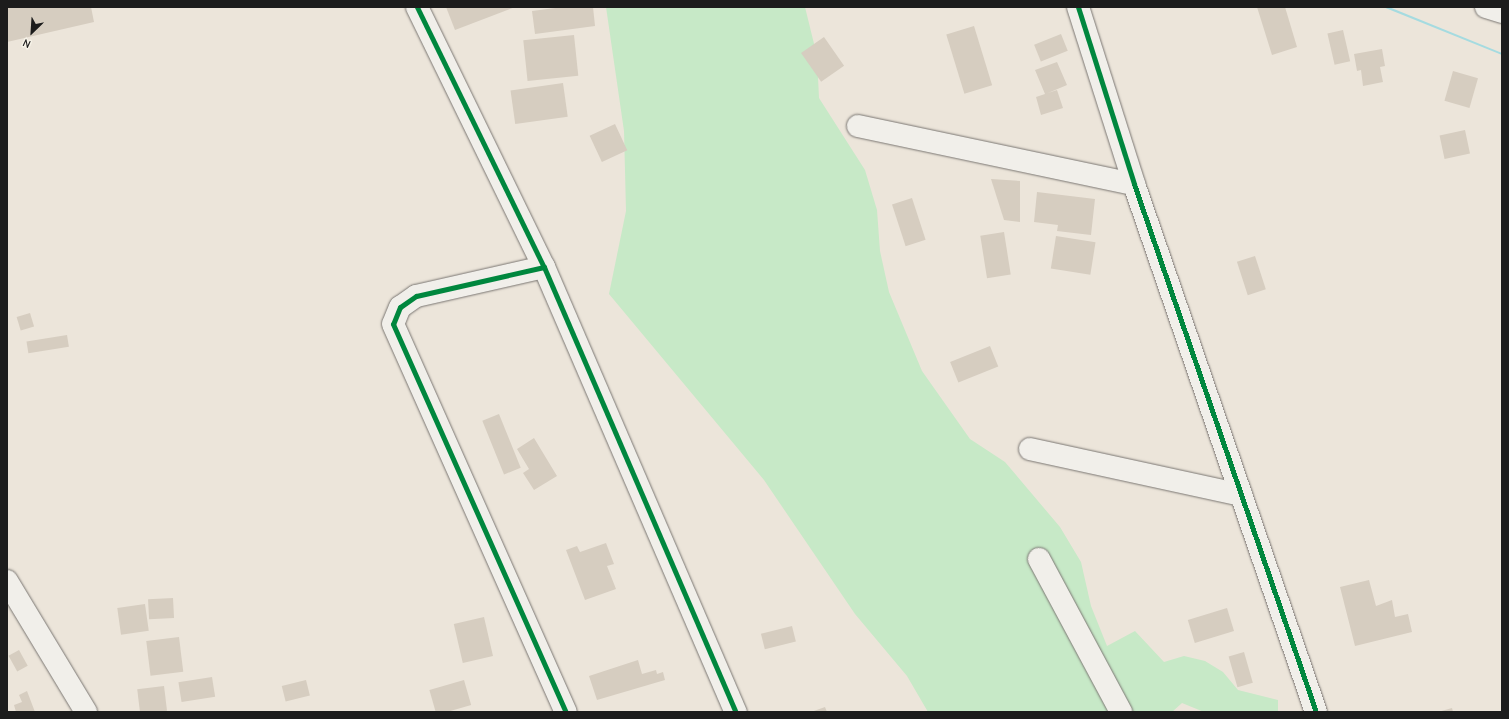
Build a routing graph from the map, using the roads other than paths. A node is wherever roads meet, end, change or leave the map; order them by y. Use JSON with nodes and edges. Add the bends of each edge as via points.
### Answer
{"nodes":[{"id":1,"x":417,"y":7,"type":"edge"},
{"id":2,"x":1078,"y":7,"type":"edge"},
{"id":3,"x":1486,"y":7,"type":"edge"},
{"id":4,"x":1502,"y":12,"type":"edge"},
{"id":5,"x":858,"y":126,"type":"dead end"},
{"id":6,"x":1134,"y":184,"type":"junction"},
{"id":7,"x":544,"y":267,"type":"junction"},
{"id":8,"x":1030,"y":450,"type":"dead end"},
{"id":9,"x":1241,"y":494,"type":"junction"},
{"id":10,"x":1039,"y":559,"type":"dead end"},
{"id":11,"x":7,"y":581,"type":"edge"},
{"id":12,"x":86,"y":712,"type":"edge"},
{"id":13,"x":566,"y":712,"type":"edge"},
{"id":14,"x":736,"y":712,"type":"edge"},
{"id":15,"x":1121,"y":712,"type":"edge"},
{"id":16,"x":1316,"y":712,"type":"edge"}],
"edges":[{"from":1,"to":7,"type":"street"},
{"from":2,"to":6,"type":"street"},
{"from":3,"to":4,"type":"street"},
{"from":5,"to":6,"type":"street"},
{"from":6,"to":9,"type":"street"},
{"from":7,"to":13,"type":"street","via":[[416,296],[400,307],[393,324]]},
{"from":7,"to":14,"type":"street"},
{"from":8,"to":9,"type":"street"},
{"from":9,"to":16,"type":"street"},
{"from":10,"to":15,"type":"street"},
{"from":11,"to":12,"type":"street"}]}
